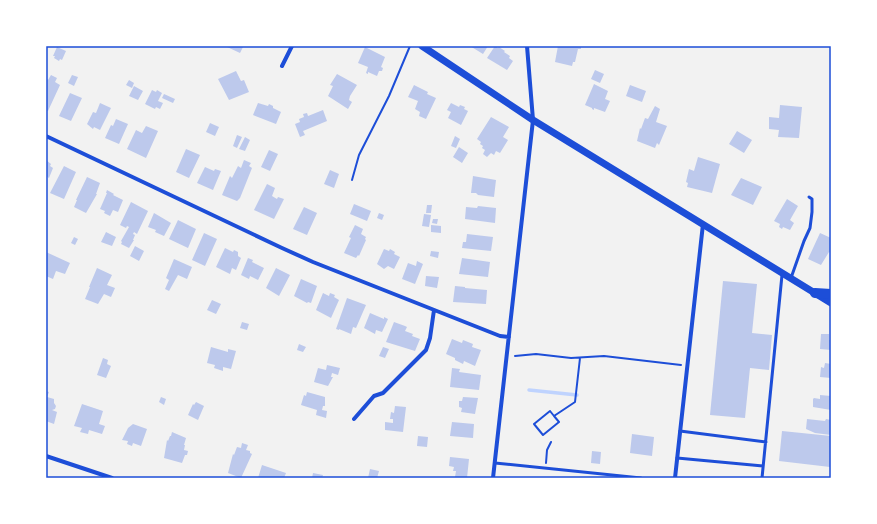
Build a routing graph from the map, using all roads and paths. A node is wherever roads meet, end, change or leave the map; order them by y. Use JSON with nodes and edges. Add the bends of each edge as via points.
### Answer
{"nodes":[{"id":1,"x":292,"y":46,"type":"edge"},
{"id":2,"x":410,"y":46,"type":"edge"},
{"id":3,"x":422,"y":46,"type":"edge"},
{"id":4,"x":526,"y":46,"type":"edge"},
{"id":5,"x":282,"y":66,"type":"dead end"},
{"id":6,"x":533,"y":120,"type":"junction"},
{"id":7,"x":46,"y":136,"type":"edge"},
{"id":8,"x":352,"y":180,"type":"dead end"},
{"id":9,"x":809,"y":197,"type":"dead end"},
{"id":10,"x":703,"y":224,"type":"junction"},
{"id":11,"x":783,"y":273,"type":"junction"},
{"id":12,"x":791,"y":278,"type":"junction"},
{"id":13,"x":815,"y":293,"type":"junction"},
{"id":14,"x":831,"y":294,"type":"edge"},
{"id":15,"x":831,"y":303,"type":"edge"},
{"id":16,"x":434,"y":310,"type":"junction"},
{"id":17,"x":509,"y":337,"type":"junction"},
{"id":18,"x":515,"y":356,"type":"dead end"},
{"id":19,"x":580,"y":358,"type":"junction"},
{"id":20,"x":687,"y":365,"type":"junction"},
{"id":21,"x":554,"y":416,"type":"junction"},
{"id":22,"x":354,"y":419,"type":"dead end"},
{"id":23,"x":680,"y":431,"type":"junction"},
{"id":24,"x":551,"y":442,"type":"dead end"},
{"id":25,"x":766,"y":442,"type":"junction"},
{"id":26,"x":46,"y":456,"type":"edge"},
{"id":27,"x":677,"y":458,"type":"junction"},
{"id":28,"x":495,"y":463,"type":"junction"},
{"id":29,"x":763,"y":466,"type":"junction"},
{"id":30,"x":545,"y":468,"type":"junction"},
{"id":31,"x":112,"y":478,"type":"edge"},
{"id":32,"x":493,"y":478,"type":"edge"},
{"id":33,"x":641,"y":478,"type":"edge"},
{"id":34,"x":675,"y":478,"type":"edge"},
{"id":35,"x":762,"y":478,"type":"edge"}],
"edges":[{"from":1,"to":5,"type":"street"},
{"from":2,"to":8,"type":"path","via":[[389,96],[359,155]]},
{"from":3,"to":6,"type":"street"},
{"from":4,"to":6,"type":"street"},
{"from":6,"to":10,"type":"street"},
{"from":6,"to":17,"type":"street"},
{"from":7,"to":16,"type":"street","via":[[282,248]]},
{"from":9,"to":12,"type":"lane","via":[[812,199],[810,228]]},
{"from":10,"to":11,"type":"street"},
{"from":10,"to":20,"type":"street"},
{"from":11,"to":12,"type":"street"},
{"from":11,"to":25,"type":"lane"},
{"from":12,"to":13,"type":"street"},
{"from":13,"to":14,"type":"main road"},
{"from":13,"to":15,"type":"street"},
{"from":16,"to":17,"type":"street","via":[[500,336]]},
{"from":16,"to":22,"type":"street","via":[[426,350],[383,393],[374,396]]},
{"from":17,"to":28,"type":"street"},
{"from":18,"to":19,"type":"path","via":[[536,354]]},
{"from":19,"to":20,"type":"path","via":[[604,356]]},
{"from":19,"to":21,"type":"path","via":[[575,402]]},
{"from":20,"to":23,"type":"street"},
{"from":21,"to":21,"type":"path","via":[[550,411],[534,424],[543,435],[559,422]]},
{"from":23,"to":25,"type":"lane"},
{"from":23,"to":27,"type":"street"},
{"from":24,"to":30,"type":"path","via":[[547,450]]},
{"from":25,"to":29,"type":"lane"},
{"from":26,"to":31,"type":"street"},
{"from":27,"to":29,"type":"lane"},
{"from":27,"to":34,"type":"street"},
{"from":28,"to":30,"type":"lane"},
{"from":28,"to":32,"type":"street"},
{"from":29,"to":35,"type":"lane"},
{"from":30,"to":33,"type":"lane"}]}
